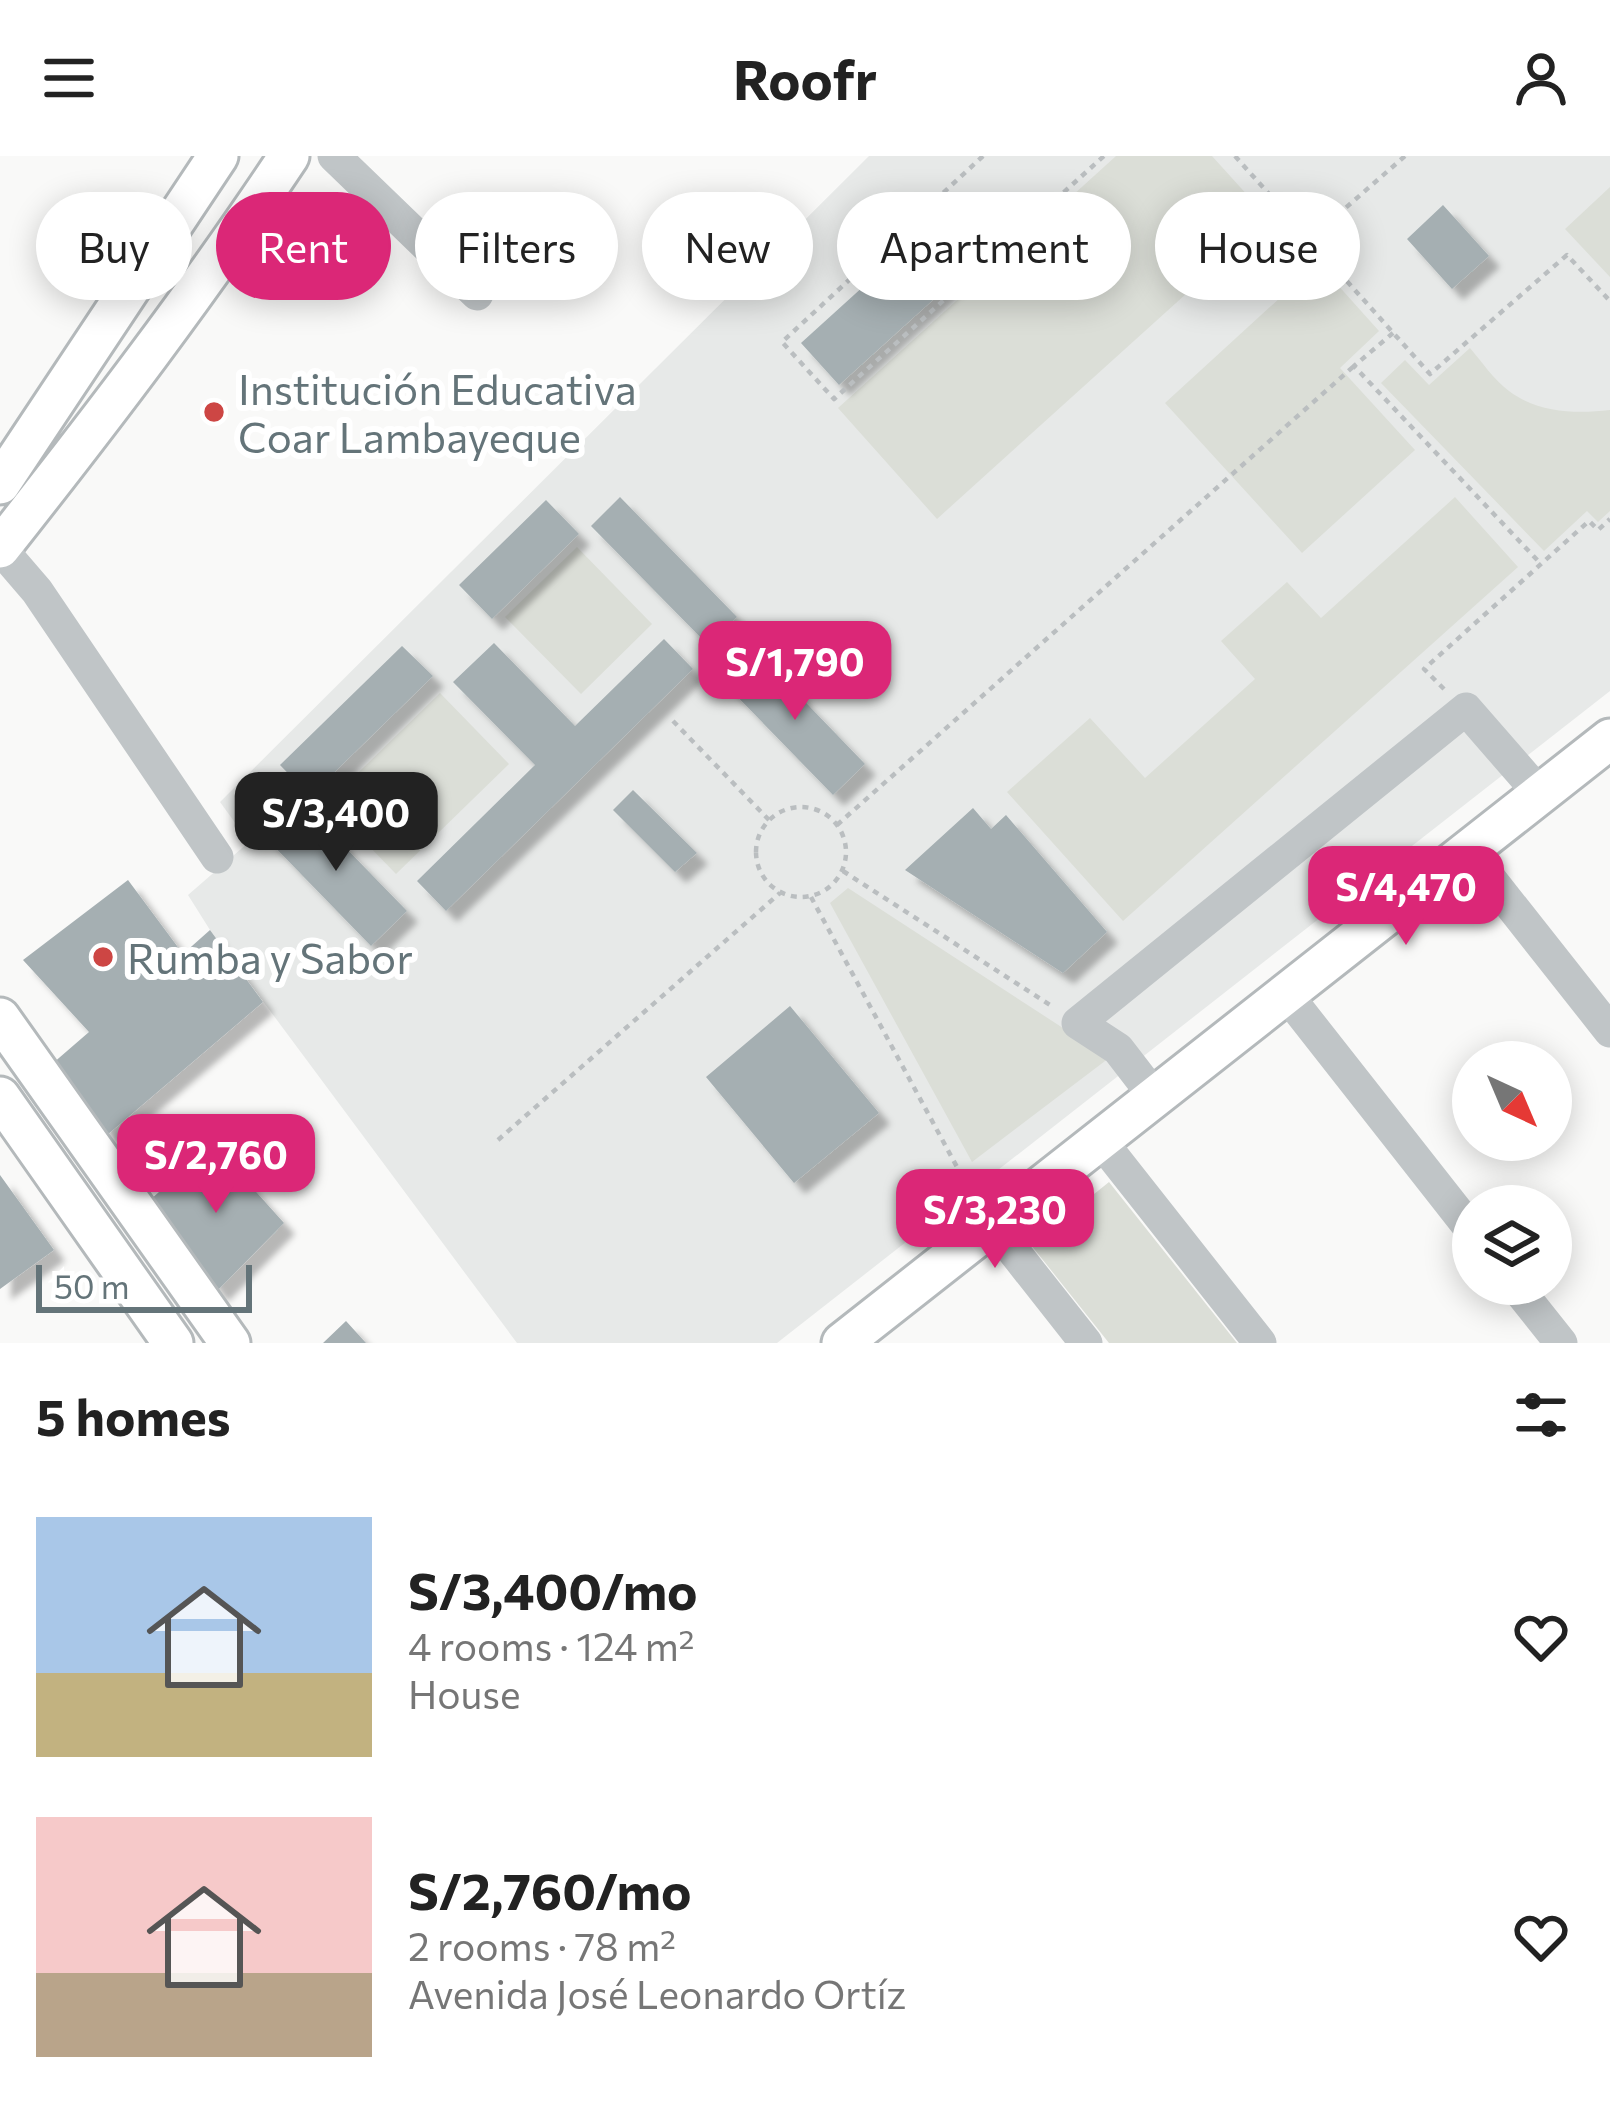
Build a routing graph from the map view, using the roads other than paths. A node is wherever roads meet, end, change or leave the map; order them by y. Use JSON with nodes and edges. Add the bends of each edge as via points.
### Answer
{"nodes":[{"id":1,"x":218,"y":156,"type":"edge"},
{"id":2,"x":289,"y":156,"type":"edge"},
{"id":3,"x":334,"y":156,"type":"edge"},
{"id":4,"x":415,"y":234,"type":"edge"},
{"id":5,"x":0,"y":484,"type":"edge"},
{"id":6,"x":0,"y":548,"type":"edge"},
{"id":7,"x":1610,"y":739,"type":"edge"},
{"id":8,"x":1540,"y":794,"type":"junction"},
{"id":9,"x":1468,"y":851,"type":"junction"},
{"id":10,"x":217,"y":857,"type":"dead end"},
{"id":11,"x":1286,"y":994,"type":"junction"},
{"id":12,"x":0,"y":1018,"type":"edge"},
{"id":13,"x":1610,"y":1031,"type":"edge"},
{"id":14,"x":0,"y":1096,"type":"edge"},
{"id":15,"x":1155,"y":1097,"type":"junction"},
{"id":16,"x":1100,"y":1140,"type":"junction"},
{"id":17,"x":1452,"y":1205,"type":"edge"},
{"id":18,"x":993,"y":1225,"type":"junction"},
{"id":19,"x":1531,"y":1305,"type":"edge"},
{"id":20,"x":173,"y":1343,"type":"edge"},
{"id":21,"x":230,"y":1343,"type":"edge"},
{"id":22,"x":842,"y":1343,"type":"edge"},
{"id":23,"x":1086,"y":1343,"type":"edge"},
{"id":24,"x":1260,"y":1343,"type":"edge"},
{"id":25,"x":1561,"y":1343,"type":"edge"}],
"edges":[{"from":1,"to":5,"type":"main road"},
{"from":2,"to":6,"type":"main road","via":[[145,362]]},
{"from":3,"to":4,"type":"street"},
{"from":6,"to":10,"type":"street"},
{"from":7,"to":8,"type":"main road"},
{"from":8,"to":9,"type":"main road"},
{"from":8,"to":15,"type":"street","via":[[1466,709],[1078,1023],[1118,1049]]},
{"from":9,"to":11,"type":"main road"},
{"from":9,"to":13,"type":"street"},
{"from":11,"to":15,"type":"main road"},
{"from":11,"to":17,"type":"street"},
{"from":12,"to":21,"type":"main road"},
{"from":14,"to":20,"type":"main road"},
{"from":15,"to":16,"type":"main road"},
{"from":16,"to":18,"type":"main road"},
{"from":16,"to":24,"type":"street"},
{"from":18,"to":22,"type":"main road"},
{"from":18,"to":23,"type":"street"},
{"from":19,"to":25,"type":"street"}]}
